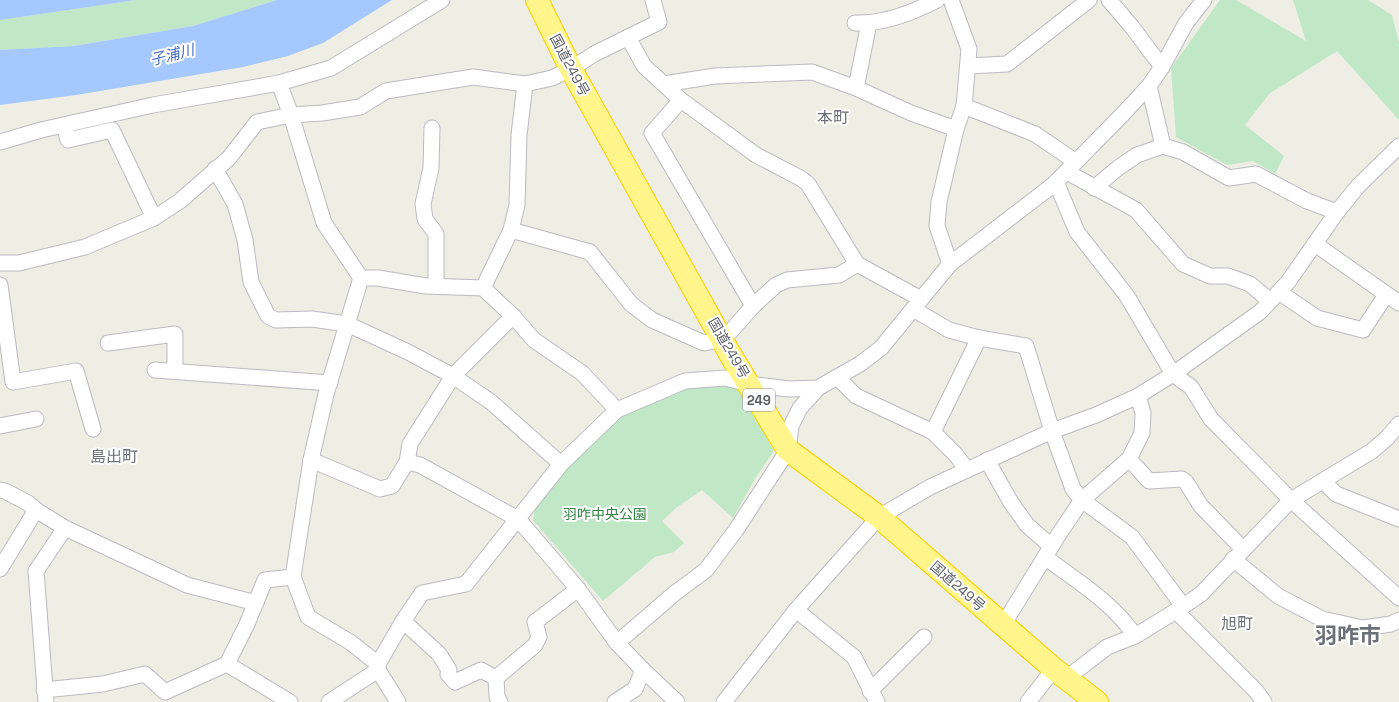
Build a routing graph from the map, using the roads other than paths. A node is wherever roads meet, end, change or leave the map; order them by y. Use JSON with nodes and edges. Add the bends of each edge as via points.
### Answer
{"nodes":[{"id":1,"x":442,"y":0,"type":"edge"},
{"id":2,"x":537,"y":0,"type":"edge"},
{"id":3,"x":655,"y":0,"type":"edge"},
{"id":4,"x":937,"y":0,"type":"edge"},
{"id":5,"x":951,"y":0,"type":"edge"},
{"id":6,"x":1089,"y":0,"type":"edge"},
{"id":7,"x":1109,"y":0,"type":"edge"},
{"id":8,"x":1204,"y":0,"type":"edge"},
{"id":9,"x":912,"y":6,"type":"edge"},
{"id":10,"x":628,"y":37,"type":"junction"},
{"id":11,"x":968,"y":66,"type":"junction"},
{"id":12,"x":1162,"y":67,"type":"junction"},
{"id":13,"x":571,"y":69,"type":"junction"},
{"id":14,"x":279,"y":83,"type":"junction"},
{"id":15,"x":525,"y":84,"type":"junction"},
{"id":16,"x":664,"y":84,"type":"junction"},
{"id":17,"x":1149,"y":86,"type":"junction"},
{"id":18,"x":856,"y":88,"type":"junction"},
{"id":19,"x":681,"y":100,"type":"junction"},
{"id":20,"x":964,"y":106,"type":"junction"},
{"id":21,"x":291,"y":115,"type":"junction"},
{"id":22,"x":64,"y":125,"type":"junction"},
{"id":23,"x":432,"y":128,"type":"dead end"},
{"id":24,"x":956,"y":129,"type":"junction"},
{"id":25,"x":0,"y":142,"type":"edge"},
{"id":26,"x":1163,"y":146,"type":"junction"},
{"id":27,"x":1399,"y":146,"type":"edge"},
{"id":28,"x":215,"y":169,"type":"junction"},
{"id":29,"x":1066,"y":172,"type":"junction"},
{"id":30,"x":1094,"y":188,"type":"junction"},
{"id":31,"x":1337,"y":212,"type":"junction"},
{"id":32,"x":154,"y":218,"type":"junction"},
{"id":33,"x":511,"y":230,"type":"junction"},
{"id":34,"x":1315,"y":244,"type":"junction"},
{"id":35,"x":0,"y":263,"type":"edge"},
{"id":36,"x":856,"y":264,"type":"junction"},
{"id":37,"x":950,"y":264,"type":"junction"},
{"id":38,"x":361,"y":278,"type":"junction"},
{"id":39,"x":0,"y":285,"type":"edge"},
{"id":40,"x":436,"y":286,"type":"junction"},
{"id":41,"x":483,"y":288,"type":"junction"},
{"id":42,"x":1386,"y":295,"type":"junction"},
{"id":43,"x":1275,"y":296,"type":"junction"},
{"id":44,"x":1399,"y":303,"type":"edge"},
{"id":45,"x":917,"y":304,"type":"junction"},
{"id":46,"x":753,"y":306,"type":"junction"},
{"id":47,"x":513,"y":316,"type":"junction"},
{"id":48,"x":347,"y":324,"type":"junction"},
{"id":49,"x":979,"y":338,"type":"junction"},
{"id":50,"x":724,"y":340,"type":"junction"},
{"id":51,"x":108,"y":343,"type":"dead end"},
{"id":52,"x":155,"y":370,"type":"dead end"},
{"id":53,"x":175,"y":371,"type":"junction"},
{"id":54,"x":1172,"y":374,"type":"junction"},
{"id":55,"x":454,"y":376,"type":"junction"},
{"id":56,"x":837,"y":377,"type":"junction"},
{"id":57,"x":330,"y":383,"type":"junction"},
{"id":58,"x":750,"y":384,"type":"junction"},
{"id":59,"x":818,"y":388,"type":"junction"},
{"id":60,"x":1138,"y":396,"type":"junction"},
{"id":61,"x":617,"y":410,"type":"junction"},
{"id":62,"x":36,"y":419,"type":"dead end"},
{"id":63,"x":1399,"y":424,"type":"edge"},
{"id":64,"x":0,"y":426,"type":"edge"},
{"id":65,"x":93,"y":429,"type":"dead end"},
{"id":66,"x":1052,"y":431,"type":"junction"},
{"id":67,"x":933,"y":432,"type":"junction"},
{"id":68,"x":788,"y":450,"type":"junction"},
{"id":69,"x":1129,"y":459,"type":"junction"},
{"id":70,"x":311,"y":460,"type":"junction"},
{"id":71,"x":987,"y":460,"type":"junction"},
{"id":72,"x":407,"y":462,"type":"junction"},
{"id":73,"x":561,"y":464,"type":"junction"},
{"id":74,"x":967,"y":470,"type":"junction"},
{"id":75,"x":1322,"y":481,"type":"junction"},
{"id":76,"x":0,"y":490,"type":"edge"},
{"id":77,"x":1082,"y":500,"type":"junction"},
{"id":78,"x":1291,"y":500,"type":"junction"},
{"id":79,"x":36,"y":510,"type":"junction"},
{"id":80,"x":879,"y":518,"type":"junction"},
{"id":81,"x":518,"y":519,"type":"junction"},
{"id":82,"x":1399,"y":519,"type":"edge"},
{"id":83,"x":65,"y":528,"type":"junction"},
{"id":84,"x":1048,"y":552,"type":"junction"},
{"id":85,"x":1238,"y":554,"type":"junction"},
{"id":86,"x":0,"y":569,"type":"edge"},
{"id":87,"x":293,"y":577,"type":"junction"},
{"id":88,"x":578,"y":588,"type":"junction"},
{"id":89,"x":1399,"y":598,"type":"edge"},
{"id":90,"x":256,"y":603,"type":"junction"},
{"id":91,"x":1180,"y":609,"type":"junction"},
{"id":92,"x":796,"y":610,"type":"junction"},
{"id":93,"x":1399,"y":620,"type":"edge"},
{"id":94,"x":403,"y":621,"type":"junction"},
{"id":95,"x":1003,"y":625,"type":"junction"},
{"id":96,"x":1135,"y":636,"type":"junction"},
{"id":97,"x":924,"y":637,"type":"dead end"},
{"id":98,"x":617,"y":643,"type":"junction"},
{"id":99,"x":227,"y":664,"type":"junction"},
{"id":100,"x":378,"y":667,"type":"junction"},
{"id":101,"x":643,"y":670,"type":"junction"},
{"id":102,"x":1060,"y":674,"type":"junction"},
{"id":103,"x":496,"y":678,"type":"junction"},
{"id":104,"x":45,"y":696,"type":"edge"},
{"id":105,"x":873,"y":696,"type":"edge"},
{"id":106,"x":290,"y":702,"type":"edge"},
{"id":107,"x":329,"y":702,"type":"edge"},
{"id":108,"x":398,"y":702,"type":"edge"},
{"id":109,"x":500,"y":702,"type":"edge"},
{"id":110,"x":615,"y":702,"type":"edge"},
{"id":111,"x":677,"y":702,"type":"edge"},
{"id":112,"x":724,"y":702,"type":"edge"},
{"id":113,"x":1028,"y":702,"type":"edge"},
{"id":114,"x":1097,"y":702,"type":"edge"},
{"id":115,"x":1264,"y":702,"type":"edge"}],
"edges":[{"from":1,"to":14,"type":"street","via":[[331,68]]},
{"from":2,"to":13,"type":"highway","name":"国道249号","number":"249"},
{"from":3,"to":10,"type":"street","via":[[659,22]]},
{"from":4,"to":9,"type":"street"},
{"from":5,"to":11,"type":"street","via":[[969,49]]},
{"from":6,"to":11,"type":"street","via":[[1007,64]]},
{"from":7,"to":12,"type":"street"},
{"from":8,"to":12,"type":"street","via":[[1186,23]]},
{"from":9,"to":18,"type":"street","via":[[862,23]]},
{"from":10,"to":13,"type":"street"},
{"from":10,"to":16,"type":"street","via":[[644,66]]},
{"from":11,"to":20,"type":"street"},
{"from":12,"to":17,"type":"street"},
{"from":13,"to":15,"type":"street","via":[[552,78]]},
{"from":13,"to":50,"type":"highway","name":"国道249号","number":"249"},
{"from":14,"to":21,"type":"street"},
{"from":14,"to":22,"type":"street","via":[[153,105]]},
{"from":15,"to":21,"type":"street","via":[[473,77],[386,91],[360,107]]},
{"from":15,"to":33,"type":"street","via":[[519,135],[517,205]]},
{"from":16,"to":18,"type":"street","via":[[715,76],[812,72]]},
{"from":16,"to":19,"type":"street"},
{"from":17,"to":26,"type":"street"},
{"from":17,"to":29,"type":"street"},
{"from":18,"to":24,"type":"street","via":[[911,113]]},
{"from":19,"to":36,"type":"street","via":[[756,155],[808,184]]},
{"from":19,"to":46,"type":"street","via":[[652,133]]},
{"from":20,"to":24,"type":"street"},
{"from":20,"to":29,"type":"street","via":[[1036,134]]},
{"from":21,"to":28,"type":"street","via":[[257,122],[229,158]]},
{"from":21,"to":38,"type":"street","via":[[324,223]]},
{"from":22,"to":25,"type":"street"},
{"from":22,"to":32,"type":"street","via":[[68,140],[112,130]]},
{"from":23,"to":40,"type":"street","via":[[431,168],[423,204],[425,219],[436,234]]},
{"from":24,"to":37,"type":"street","via":[[939,202],[937,226]]},
{"from":26,"to":30,"type":"street","via":[[1137,155]]},
{"from":26,"to":31,"type":"street","via":[[1183,152],[1229,178],[1256,174],[1307,201]]},
{"from":27,"to":31,"type":"street","via":[[1358,186]]},
{"from":28,"to":32,"type":"street","via":[[180,201]]},
{"from":28,"to":48,"type":"street","via":[[235,204],[245,240],[250,282],[268,316],[276,320],[312,319]]},
{"from":29,"to":30,"type":"street"},
{"from":29,"to":37,"type":"street"},
{"from":29,"to":54,"type":"street","via":[[1077,232],[1127,296]]},
{"from":30,"to":43,"type":"street","via":[[1136,210],[1183,264],[1210,276],[1228,276]]},
{"from":31,"to":34,"type":"street"},
{"from":32,"to":35,"type":"street","via":[[84,247],[19,263]]},
{"from":33,"to":41,"type":"street"},
{"from":33,"to":50,"type":"street","via":[[590,252],[626,299],[652,320],[704,343]]},
{"from":34,"to":42,"type":"street"},
{"from":34,"to":43,"type":"street"},
{"from":36,"to":45,"type":"street"},
{"from":36,"to":46,"type":"street","via":[[839,275],[782,282]]},
{"from":37,"to":45,"type":"street"},
{"from":38,"to":40,"type":"street"},
{"from":38,"to":48,"type":"street"},
{"from":39,"to":65,"type":"street","via":[[13,382],[76,371]]},
{"from":40,"to":41,"type":"street"},
{"from":41,"to":47,"type":"street"},
{"from":42,"to":43,"type":"street","via":[[1363,330],[1317,318]]},
{"from":42,"to":44,"type":"street"},
{"from":43,"to":54,"type":"street","via":[[1260,312]]},
{"from":45,"to":49,"type":"street","via":[[943,327]]},
{"from":45,"to":56,"type":"street","via":[[881,348]]},
{"from":46,"to":50,"type":"street"},
{"from":47,"to":55,"type":"street"},
{"from":47,"to":61,"type":"street","via":[[534,340],[582,373]]},
{"from":48,"to":55,"type":"street"},
{"from":48,"to":57,"type":"street"},
{"from":49,"to":66,"type":"street","via":[[1026,346]]},
{"from":49,"to":67,"type":"street"},
{"from":50,"to":58,"type":"highway","name":"国道249号","number":"249"},
{"from":51,"to":53,"type":"street","via":[[175,334]]},
{"from":52,"to":53,"type":"street"},
{"from":53,"to":57,"type":"street"},
{"from":54,"to":60,"type":"street"},
{"from":54,"to":78,"type":"street","via":[[1191,387],[1211,419]]},
{"from":55,"to":72,"type":"street","via":[[410,444]]},
{"from":55,"to":73,"type":"street","via":[[491,402]]},
{"from":56,"to":59,"type":"street"},
{"from":56,"to":67,"type":"street","via":[[856,396]]},
{"from":57,"to":70,"type":"street"},
{"from":58,"to":59,"type":"street","via":[[789,390]]},
{"from":58,"to":61,"type":"street","via":[[725,378],[685,381]]},
{"from":58,"to":68,"type":"highway","name":"国道249号","number":"249"},
{"from":59,"to":68,"type":"street","via":[[800,408],[791,426]]},
{"from":60,"to":66,"type":"street"},
{"from":60,"to":69,"type":"street","via":[[1142,413],[1142,433]]},
{"from":61,"to":73,"type":"street"},
{"from":62,"to":64,"type":"street"},
{"from":63,"to":75,"type":"street","via":[[1372,451]]},
{"from":66,"to":71,"type":"street"},
{"from":66,"to":77,"type":"street","via":[[1067,477]]},
{"from":67,"to":74,"type":"street"},
{"from":68,"to":80,"type":"highway","name":"国道249号","number":"249"},
{"from":68,"to":98,"type":"street","via":[[736,530],[706,570]]},
{"from":69,"to":77,"type":"street"},
{"from":69,"to":85,"type":"street","via":[[1149,481],[1182,479],[1186,482]]},
{"from":70,"to":72,"type":"street","via":[[380,489],[392,486]]},
{"from":70,"to":87,"type":"street"},
{"from":71,"to":74,"type":"street"},
{"from":71,"to":84,"type":"street","via":[[1010,501]]},
{"from":72,"to":81,"type":"street","via":[[420,465]]},
{"from":73,"to":81,"type":"street"},
{"from":74,"to":80,"type":"street","via":[[930,487]]},
{"from":75,"to":78,"type":"street"},
{"from":75,"to":82,"type":"street","via":[[1336,494]]},
{"from":76,"to":79,"type":"street","via":[[28,503]]},
{"from":77,"to":84,"type":"street"},
{"from":77,"to":91,"type":"street","via":[[1132,537]]},
{"from":78,"to":85,"type":"street"},
{"from":78,"to":89,"type":"street"},
{"from":79,"to":83,"type":"street"},
{"from":79,"to":86,"type":"street"},
{"from":80,"to":92,"type":"street"},
{"from":80,"to":95,"type":"highway","name":"国道249号","number":"249"},
{"from":81,"to":88,"type":"street"},
{"from":81,"to":94,"type":"street","via":[[466,584],[422,593]]},
{"from":83,"to":90,"type":"street","via":[[187,585]]},
{"from":83,"to":104,"type":"street","via":[[36,571]]},
{"from":84,"to":95,"type":"street"},
{"from":84,"to":96,"type":"street","via":[[1112,608]]},
{"from":85,"to":91,"type":"street","via":[[1200,594]]},
{"from":85,"to":93,"type":"street","via":[[1278,596],[1322,619],[1363,628],[1391,624]]},
{"from":87,"to":90,"type":"street","via":[[265,580]]},
{"from":87,"to":100,"type":"street","via":[[308,617],[350,642]]},
{"from":88,"to":98,"type":"street"},
{"from":88,"to":103,"type":"street","via":[[535,622],[539,637],[535,645]]},
{"from":90,"to":99,"type":"street"},
{"from":91,"to":96,"type":"street"},
{"from":91,"to":115,"type":"street"},
{"from":92,"to":105,"type":"street","via":[[854,657]]},
{"from":92,"to":112,"type":"street"},
{"from":94,"to":100,"type":"street"},
{"from":94,"to":103,"type":"street","via":[[439,654],[448,674],[456,682],[481,670]]},
{"from":95,"to":102,"type":"highway","name":"国道249号","number":"249"},
{"from":96,"to":102,"type":"street","via":[[1107,647]]},
{"from":97,"to":105,"type":"street"},
{"from":98,"to":101,"type":"street"},
{"from":99,"to":104,"type":"street","via":[[165,692],[145,674]]},
{"from":99,"to":106,"type":"street"},
{"from":100,"to":107,"type":"street"},
{"from":100,"to":108,"type":"street"},
{"from":101,"to":110,"type":"street","via":[[635,689]]},
{"from":101,"to":111,"type":"street"},
{"from":102,"to":113,"type":"street"},
{"from":102,"to":114,"type":"highway","name":"国道249号","number":"249"},
{"from":103,"to":109,"type":"street","via":[[497,697]]}]}
